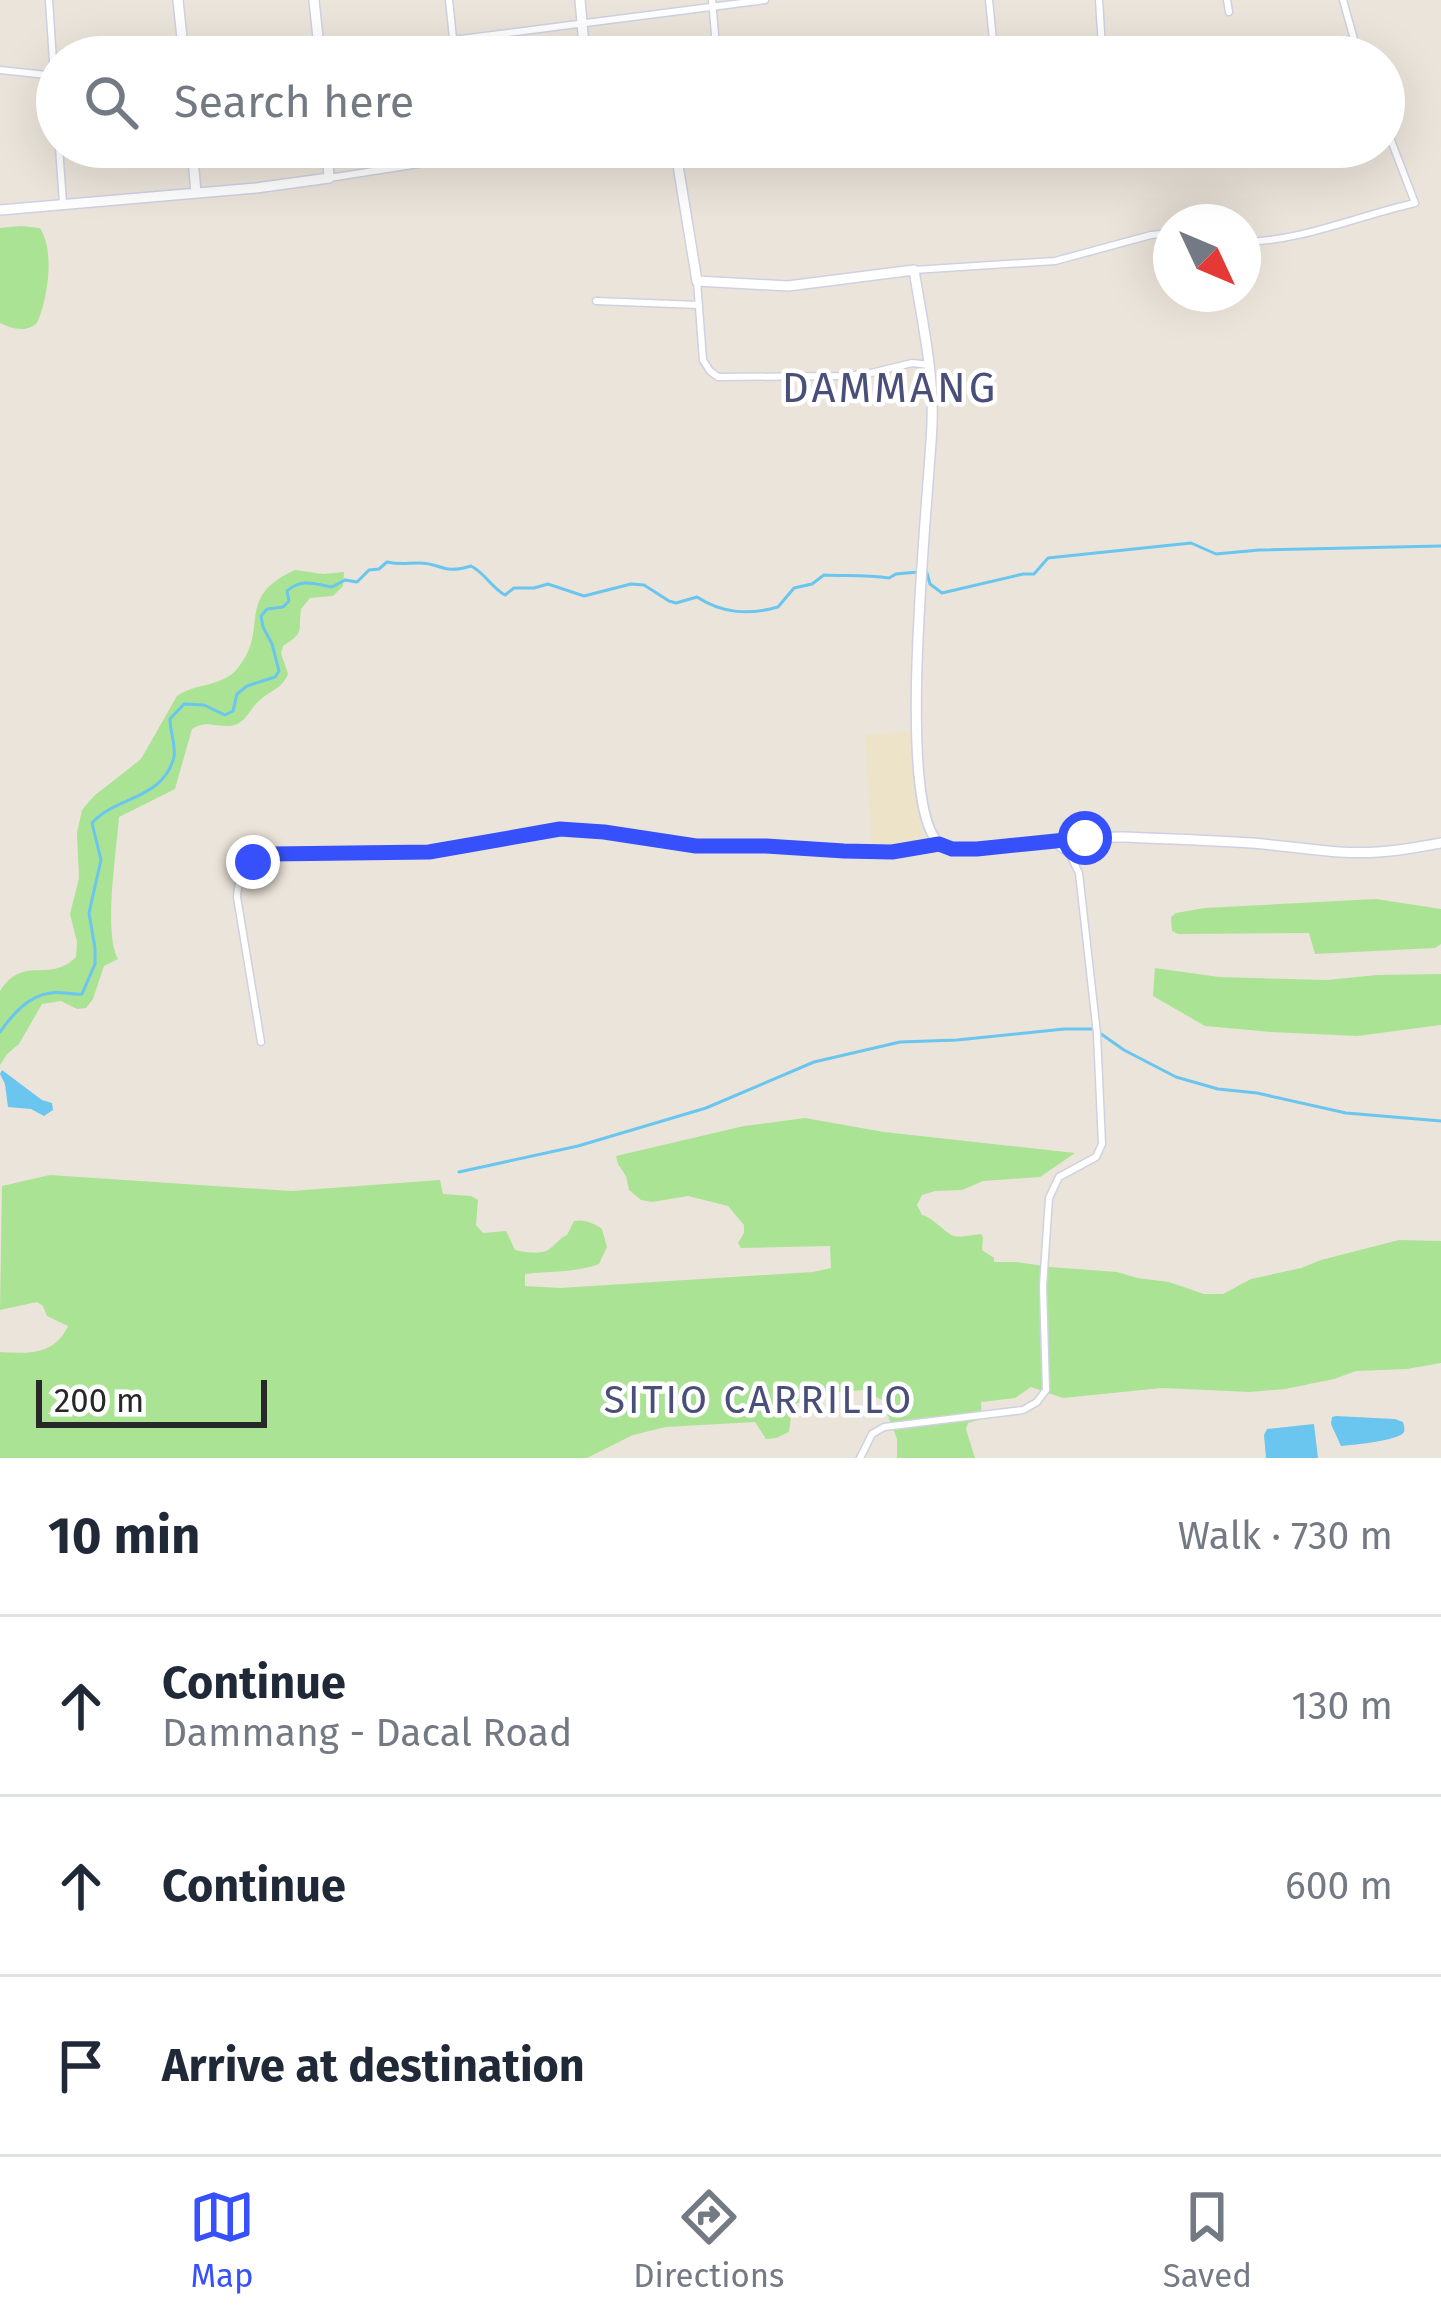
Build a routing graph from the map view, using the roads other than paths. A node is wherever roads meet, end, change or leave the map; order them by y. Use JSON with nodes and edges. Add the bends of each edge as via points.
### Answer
{"nodes":[{"id":1,"x":49,"y":0,"type":"edge"},
{"id":2,"x":178,"y":0,"type":"edge"},
{"id":3,"x":314,"y":0,"type":"edge"},
{"id":4,"x":449,"y":0,"type":"edge"},
{"id":5,"x":580,"y":0,"type":"edge"},
{"id":6,"x":765,"y":0,"type":"edge"},
{"id":7,"x":989,"y":0,"type":"edge"},
{"id":8,"x":1099,"y":0,"type":"edge"},
{"id":9,"x":1227,"y":0,"type":"edge"},
{"id":10,"x":1343,"y":0,"type":"edge"},
{"id":11,"x":712,"y":3,"type":"edge"},
{"id":12,"x":1228,"y":12,"type":"dead end"},
{"id":13,"x":582,"y":25,"type":"junction"},
{"id":14,"x":52,"y":36,"type":"edge"},
{"id":15,"x":182,"y":36,"type":"edge"},
{"id":16,"x":318,"y":36,"type":"edge"},
{"id":17,"x":453,"y":36,"type":"edge"},
{"id":18,"x":487,"y":36,"type":"edge"},
{"id":19,"x":583,"y":36,"type":"edge"},
{"id":20,"x":715,"y":36,"type":"edge"},
{"id":21,"x":993,"y":36,"type":"edge"},
{"id":22,"x":1101,"y":36,"type":"edge"},
{"id":23,"x":1353,"y":36,"type":"edge"},
{"id":24,"x":0,"y":70,"type":"edge"},
{"id":25,"x":36,"y":74,"type":"edge"},
{"id":26,"x":60,"y":168,"type":"edge"},
{"id":27,"x":194,"y":168,"type":"edge"},
{"id":28,"x":328,"y":168,"type":"edge"},
{"id":29,"x":381,"y":168,"type":"edge"},
{"id":30,"x":678,"y":168,"type":"edge"},
{"id":31,"x":1402,"y":168,"type":"edge"},
{"id":32,"x":329,"y":178,"type":"junction"},
{"id":33,"x":196,"y":193,"type":"junction"},
{"id":34,"x":63,"y":206,"type":"junction"},
{"id":35,"x":0,"y":210,"type":"edge"},
{"id":36,"x":1153,"y":235,"type":"edge"},
{"id":37,"x":1261,"y":241,"type":"edge"},
{"id":38,"x":914,"y":270,"type":"junction"},
{"id":39,"x":697,"y":281,"type":"junction"},
{"id":40,"x":596,"y":301,"type":"dead end"},
{"id":41,"x":699,"y":305,"type":"junction"},
{"id":42,"x":929,"y":364,"type":"junction"},
{"id":43,"x":1085,"y":838,"type":"junction"},
{"id":44,"x":1051,"y":842,"type":"junction"},
{"id":45,"x":1441,"y":843,"type":"edge"},
{"id":46,"x":939,"y":844,"type":"junction"},
{"id":47,"x":1076,"y":863,"type":"junction"},
{"id":48,"x":261,"y":1042,"type":"dead end"},
{"id":49,"x":860,"y":1458,"type":"edge"}],
"edges":[{"from":1,"to":14,"type":"street"},
{"from":2,"to":15,"type":"street"},
{"from":3,"to":16,"type":"street"},
{"from":4,"to":17,"type":"street"},
{"from":5,"to":13,"type":"street"},
{"from":6,"to":11,"type":"street"},
{"from":7,"to":21,"type":"street"},
{"from":8,"to":22,"type":"street"},
{"from":9,"to":12,"type":"street"},
{"from":10,"to":23,"type":"street"},
{"from":11,"to":13,"type":"street"},
{"from":11,"to":20,"type":"street"},
{"from":13,"to":18,"type":"street"},
{"from":13,"to":19,"type":"street"},
{"from":24,"to":25,"type":"street"},
{"from":26,"to":34,"type":"street"},
{"from":27,"to":33,"type":"street"},
{"from":28,"to":32,"type":"street"},
{"from":29,"to":32,"type":"street"},
{"from":30,"to":39,"type":"street"},
{"from":31,"to":37,"type":"street","via":[[1415,203]]},
{"from":32,"to":33,"type":"street"},
{"from":33,"to":34,"type":"street"},
{"from":34,"to":35,"type":"street"},
{"from":36,"to":38,"type":"street","via":[[1055,260]]},
{"from":38,"to":39,"type":"street","via":[[788,286]]},
{"from":38,"to":42,"type":"street"},
{"from":39,"to":41,"type":"street"},
{"from":40,"to":41,"type":"street"},
{"from":41,"to":42,"type":"street","via":[[704,360],[722,378]]},
{"from":42,"to":46,"type":"street","via":[[916,694],[925,822]]},
{"from":43,"to":44,"type":"street"},
{"from":43,"to":45,"type":"street","via":[[1362,853]]},
{"from":43,"to":47,"type":"street"},
{"from":44,"to":46,"type":"street","via":[[962,850]]},
{"from":44,"to":47,"type":"street"},
{"from":46,"to":48,"type":"street","via":[[892,852],[696,846],[560,829],[429,852],[261,856],[242,874],[237,897]]},
{"from":47,"to":49,"type":"street","via":[[1102,1144],[1096,1157],[1059,1177],[1049,1198],[1042,1396],[1023,1409],[884,1427]]}]}
